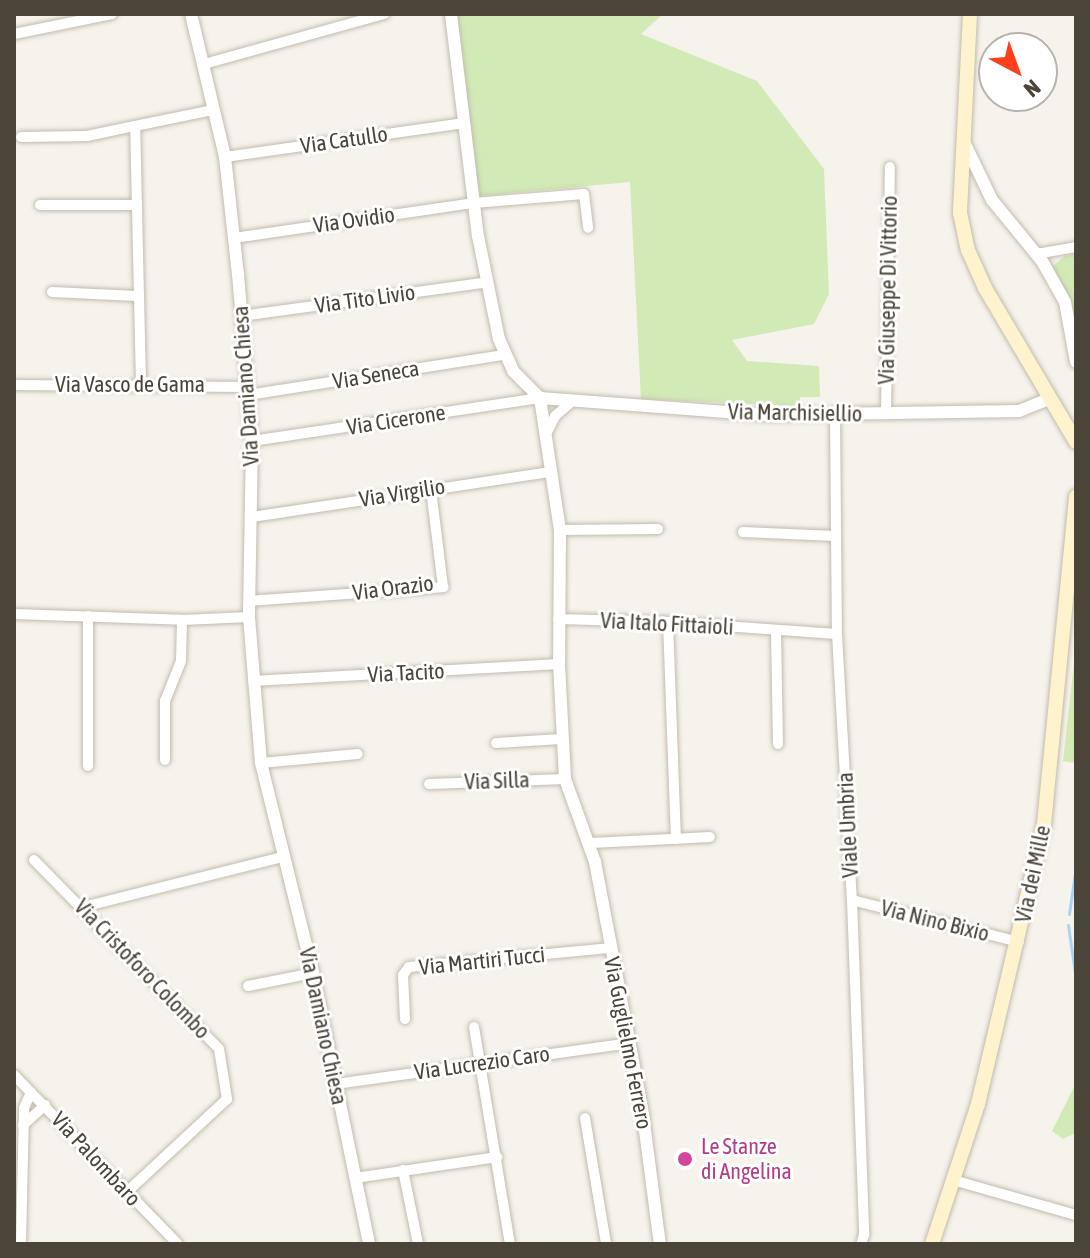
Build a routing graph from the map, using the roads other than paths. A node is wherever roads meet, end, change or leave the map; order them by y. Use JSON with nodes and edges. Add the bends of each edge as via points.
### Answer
{"nodes":[{"id":1,"x":112,"y":14,"type":"edge"},
{"id":2,"x":191,"y":14,"type":"edge"},
{"id":3,"x":384,"y":14,"type":"edge"},
{"id":4,"x":451,"y":14,"type":"edge"},
{"id":5,"x":970,"y":14,"type":"edge"},
{"id":6,"x":14,"y":34,"type":"edge"},
{"id":7,"x":204,"y":64,"type":"junction"},
{"id":8,"x":213,"y":110,"type":"junction"},
{"id":9,"x":463,"y":123,"type":"junction"},
{"id":10,"x":135,"y":126,"type":"junction"},
{"id":11,"x":21,"y":137,"type":"dead end"},
{"id":12,"x":963,"y":138,"type":"junction"},
{"id":13,"x":225,"y":157,"type":"junction"},
{"id":14,"x":890,"y":167,"type":"dead end"},
{"id":15,"x":474,"y":203,"type":"junction"},
{"id":16,"x":40,"y":205,"type":"dead end"},
{"id":17,"x":135,"y":205,"type":"junction"},
{"id":18,"x":588,"y":228,"type":"dead end"},
{"id":19,"x":234,"y":238,"type":"junction"},
{"id":20,"x":1076,"y":247,"type":"edge"},
{"id":21,"x":1036,"y":254,"type":"junction"},
{"id":22,"x":488,"y":282,"type":"junction"},
{"id":23,"x":52,"y":292,"type":"dead end"},
{"id":24,"x":137,"y":296,"type":"junction"},
{"id":25,"x":241,"y":316,"type":"junction"},
{"id":26,"x":504,"y":355,"type":"junction"},
{"id":27,"x":1076,"y":362,"type":"edge"},
{"id":28,"x":141,"y":384,"type":"junction"},
{"id":29,"x":14,"y":385,"type":"edge"},
{"id":30,"x":247,"y":391,"type":"junction"},
{"id":31,"x":540,"y":398,"type":"junction"},
{"id":32,"x":1048,"y":399,"type":"junction"},
{"id":33,"x":572,"y":401,"type":"junction"},
{"id":34,"x":886,"y":413,"type":"junction"},
{"id":35,"x":835,"y":414,"type":"junction"},
{"id":36,"x":546,"y":434,"type":"junction"},
{"id":37,"x":252,"y":441,"type":"junction"},
{"id":38,"x":1076,"y":442,"type":"edge"},
{"id":39,"x":551,"y":472,"type":"junction"},
{"id":40,"x":431,"y":489,"type":"junction"},
{"id":41,"x":1076,"y":497,"type":"edge"},
{"id":42,"x":252,"y":517,"type":"junction"},
{"id":43,"x":658,"y":529,"type":"dead end"},
{"id":44,"x":560,"y":530,"type":"junction"},
{"id":45,"x":743,"y":532,"type":"dead end"},
{"id":46,"x":836,"y":536,"type":"junction"},
{"id":47,"x":249,"y":601,"type":"junction"},
{"id":48,"x":14,"y":614,"type":"edge"},
{"id":49,"x":88,"y":616,"type":"junction"},
{"id":50,"x":249,"y":617,"type":"junction"},
{"id":51,"x":558,"y":619,"type":"junction"},
{"id":52,"x":182,"y":620,"type":"junction"},
{"id":53,"x":668,"y":622,"type":"junction"},
{"id":54,"x":776,"y":630,"type":"junction"},
{"id":55,"x":837,"y":634,"type":"junction"},
{"id":56,"x":559,"y":664,"type":"junction"},
{"id":57,"x":253,"y":681,"type":"junction"},
{"id":58,"x":561,"y":739,"type":"junction"},
{"id":59,"x":496,"y":743,"type":"dead end"},
{"id":60,"x":778,"y":744,"type":"dead end"},
{"id":61,"x":358,"y":754,"type":"dead end"},
{"id":62,"x":165,"y":760,"type":"dead end"},
{"id":63,"x":261,"y":763,"type":"junction"},
{"id":64,"x":88,"y":766,"type":"dead end"},
{"id":65,"x":565,"y":779,"type":"junction"},
{"id":66,"x":429,"y":784,"type":"dead end"},
{"id":67,"x":710,"y":837,"type":"dead end"},
{"id":68,"x":676,"y":839,"type":"junction"},
{"id":69,"x":591,"y":843,"type":"junction"},
{"id":70,"x":282,"y":857,"type":"junction"},
{"id":71,"x":34,"y":860,"type":"dead end"},
{"id":72,"x":852,"y":900,"type":"junction"},
{"id":73,"x":83,"y":907,"type":"junction"},
{"id":74,"x":1019,"y":942,"type":"junction"},
{"id":75,"x":609,"y":948,"type":"junction"},
{"id":76,"x":313,"y":973,"type":"junction"},
{"id":77,"x":248,"y":986,"type":"dead end"},
{"id":78,"x":405,"y":1019,"type":"dead end"},
{"id":79,"x":474,"y":1027,"type":"dead end"},
{"id":80,"x":629,"y":1043,"type":"junction"},
{"id":81,"x":480,"y":1064,"type":"junction"},
{"id":82,"x":14,"y":1075,"type":"edge"},
{"id":83,"x":335,"y":1084,"type":"junction"},
{"id":84,"x":31,"y":1092,"type":"junction"},
{"id":85,"x":45,"y":1105,"type":"junction"},
{"id":86,"x":585,"y":1118,"type":"dead end"},
{"id":87,"x":23,"y":1125,"type":"junction"},
{"id":88,"x":497,"y":1157,"type":"junction"},
{"id":89,"x":403,"y":1170,"type":"junction"},
{"id":90,"x":355,"y":1178,"type":"junction"},
{"id":91,"x":953,"y":1180,"type":"junction"},
{"id":92,"x":127,"y":1192,"type":"junction"},
{"id":93,"x":1076,"y":1215,"type":"edge"},
{"id":94,"x":865,"y":1241,"type":"edge"},
{"id":95,"x":930,"y":1243,"type":"edge"},
{"id":96,"x":21,"y":1244,"type":"edge"},
{"id":97,"x":178,"y":1244,"type":"edge"},
{"id":98,"x":369,"y":1244,"type":"edge"},
{"id":99,"x":418,"y":1244,"type":"edge"},
{"id":100,"x":510,"y":1244,"type":"edge"},
{"id":101,"x":606,"y":1244,"type":"edge"},
{"id":102,"x":660,"y":1244,"type":"edge"}],
"edges":[{"from":1,"to":6,"type":"street"},
{"from":2,"to":7,"type":"street","name":"Via Damiano Chiesa"},
{"from":3,"to":7,"type":"street"},
{"from":4,"to":9,"type":"street"},
{"from":5,"to":12,"type":"main road"},
{"from":7,"to":8,"type":"street","name":"Via Damiano Chiesa"},
{"from":8,"to":10,"type":"street"},
{"from":8,"to":13,"type":"street","name":"Via Damiano Chiesa"},
{"from":9,"to":13,"type":"street","name":"Via Catullo"},
{"from":9,"to":15,"type":"street"},
{"from":10,"to":11,"type":"street","via":[[87,136]]},
{"from":10,"to":17,"type":"street"},
{"from":12,"to":21,"type":"street","via":[[992,200]]},
{"from":12,"to":32,"type":"main road","via":[[960,213],[968,250]]},
{"from":13,"to":19,"type":"street","name":"Via Damiano Chiesa"},
{"from":14,"to":34,"type":"street","name":"Via Giuseppe Di Vittorio"},
{"from":15,"to":18,"type":"street","via":[[584,194]]},
{"from":15,"to":19,"type":"street","name":"Via Ovidio"},
{"from":15,"to":22,"type":"street"},
{"from":16,"to":17,"type":"street"},
{"from":17,"to":24,"type":"street"},
{"from":19,"to":25,"type":"street","name":"Via Damiano Chiesa"},
{"from":20,"to":21,"type":"street"},
{"from":21,"to":27,"type":"street","via":[[1065,302]]},
{"from":22,"to":25,"type":"street","name":"Via Tito Livio"},
{"from":22,"to":26,"type":"street"},
{"from":23,"to":24,"type":"street"},
{"from":24,"to":28,"type":"street"},
{"from":25,"to":30,"type":"street","name":"Via Damiano Chiesa"},
{"from":26,"to":30,"type":"street","name":"Via Seneca"},
{"from":26,"to":31,"type":"street","via":[[528,390]]},
{"from":28,"to":29,"type":"street","name":"Via Vasco de Gama"},
{"from":28,"to":30,"type":"street","name":"Via Vasco de Gama"},
{"from":30,"to":37,"type":"street","name":"Via Damiano Chiesa"},
{"from":31,"to":33,"type":"street","name":"Via Marchisiellio"},
{"from":31,"to":36,"type":"street","name":"Via Guglielmo Ferrero"},
{"from":31,"to":37,"type":"street","name":"Via Cicerone"},
{"from":32,"to":34,"type":"street","name":"Via Marchisiellio","via":[[1019,411]]},
{"from":32,"to":38,"type":"main road"},
{"from":33,"to":35,"type":"street","name":"Via Marchisiellio","via":[[766,415]]},
{"from":33,"to":36,"type":"street","via":[[555,416]]},
{"from":34,"to":35,"type":"street","name":"Via Marchisiellio"},
{"from":35,"to":46,"type":"street","name":"Viale Umbria"},
{"from":36,"to":39,"type":"street","name":"Via Guglielmo Ferrero"},
{"from":37,"to":42,"type":"street","name":"Via Damiano Chiesa"},
{"from":39,"to":40,"type":"street","name":"Via Virgilio"},
{"from":39,"to":44,"type":"street","name":"Via Guglielmo Ferrero"},
{"from":40,"to":42,"type":"street","name":"Via Virgilio"},
{"from":40,"to":47,"type":"street","name":"Via Orazio","via":[[443,587]]},
{"from":41,"to":74,"type":"main road","name":"Via dei Mille","via":[[1044,824]]},
{"from":42,"to":47,"type":"street","name":"Via Damiano Chiesa"},
{"from":43,"to":44,"type":"street"},
{"from":44,"to":51,"type":"street","name":"Via Guglielmo Ferrero"},
{"from":45,"to":46,"type":"street"},
{"from":46,"to":55,"type":"street","name":"Viale Umbria"},
{"from":47,"to":50,"type":"street","name":"Via Damiano Chiesa"},
{"from":48,"to":49,"type":"street"},
{"from":49,"to":52,"type":"street"},
{"from":49,"to":64,"type":"street"},
{"from":50,"to":52,"type":"street"},
{"from":50,"to":57,"type":"street","name":"Via Damiano Chiesa"},
{"from":51,"to":53,"type":"street","name":"Via Italo Fittaioli"},
{"from":51,"to":56,"type":"street","name":"Via Guglielmo Ferrero"},
{"from":52,"to":62,"type":"street","via":[[181,661],[165,701]]},
{"from":53,"to":54,"type":"street","name":"Via Italo Fittaioli"},
{"from":53,"to":68,"type":"street"},
{"from":54,"to":55,"type":"street","name":"Via Italo Fittaioli"},
{"from":54,"to":60,"type":"street"},
{"from":55,"to":72,"type":"street","name":"Viale Umbria"},
{"from":56,"to":57,"type":"street","name":"Via Tacito"},
{"from":56,"to":58,"type":"street","name":"Via Guglielmo Ferrero"},
{"from":57,"to":63,"type":"street","name":"Via Damiano Chiesa"},
{"from":58,"to":59,"type":"street"},
{"from":58,"to":65,"type":"street","name":"Via Guglielmo Ferrero"},
{"from":61,"to":63,"type":"street"},
{"from":63,"to":70,"type":"street","name":"Via Damiano Chiesa"},
{"from":65,"to":66,"type":"street","name":"Via Silla"},
{"from":65,"to":69,"type":"street","name":"Via Guglielmo Ferrero"},
{"from":67,"to":68,"type":"street"},
{"from":68,"to":69,"type":"street"},
{"from":69,"to":75,"type":"street","name":"Via Guglielmo Ferrero"},
{"from":70,"to":73,"type":"street"},
{"from":70,"to":76,"type":"street","name":"Via Damiano Chiesa"},
{"from":71,"to":73,"type":"street","name":"Via Cristoforo Colombo"},
{"from":72,"to":74,"type":"street","name":"Via Nino Bixio"},
{"from":72,"to":94,"type":"street","name":"Viale Umbria"},
{"from":73,"to":92,"type":"street","name":"Via Cristoforo Colombo","via":[[219,1049],[227,1099]]},
{"from":74,"to":91,"type":"main road","name":"Via dei Mille"},
{"from":75,"to":78,"type":"street","name":"Via Martiri Tucci","via":[[409,967],[403,975]]},
{"from":75,"to":80,"type":"street","name":"Via Guglielmo Ferrero"},
{"from":76,"to":77,"type":"street"},
{"from":76,"to":83,"type":"street","name":"Via Damiano Chiesa"},
{"from":79,"to":81,"type":"street"},
{"from":80,"to":81,"type":"street","name":"Via Lucrezio Caro"},
{"from":80,"to":102,"type":"street","name":"Via Guglielmo Ferrero"},
{"from":81,"to":83,"type":"street","name":"Via Lucrezio Caro"},
{"from":81,"to":88,"type":"street"},
{"from":82,"to":84,"type":"street","name":"Via Palombaro"},
{"from":83,"to":90,"type":"street","name":"Via Damiano Chiesa"},
{"from":84,"to":85,"type":"street","name":"Via Palombaro"},
{"from":84,"to":87,"type":"street"},
{"from":85,"to":87,"type":"street"},
{"from":85,"to":92,"type":"street","name":"Via Palombaro"},
{"from":86,"to":101,"type":"street"},
{"from":87,"to":96,"type":"street"},
{"from":88,"to":89,"type":"street"},
{"from":88,"to":100,"type":"street"},
{"from":89,"to":90,"type":"street"},
{"from":89,"to":99,"type":"street"},
{"from":90,"to":98,"type":"street","name":"Via Damiano Chiesa"},
{"from":91,"to":93,"type":"street"},
{"from":91,"to":95,"type":"main road","name":"Via dei Mille"},
{"from":92,"to":97,"type":"street","name":"Via Palombaro"}]}
